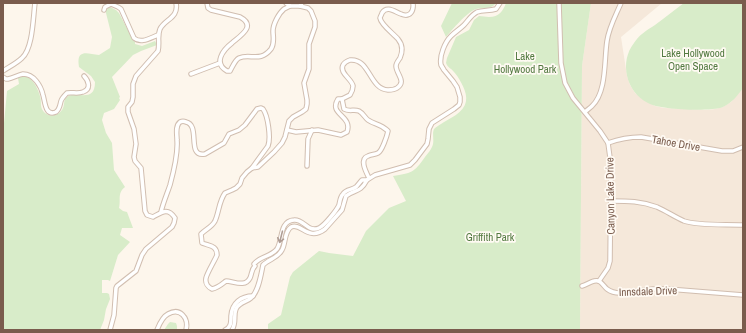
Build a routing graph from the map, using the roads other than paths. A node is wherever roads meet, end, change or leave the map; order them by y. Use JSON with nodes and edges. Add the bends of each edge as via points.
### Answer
{"nodes":[{"id":1,"x":35,"y":3,"type":"edge"},
{"id":2,"x":176,"y":3,"type":"edge"},
{"id":3,"x":207,"y":3,"type":"edge"},
{"id":4,"x":413,"y":3,"type":"edge"},
{"id":5,"x":500,"y":3,"type":"edge"},
{"id":6,"x":559,"y":3,"type":"edge"},
{"id":7,"x":621,"y":3,"type":"edge"},
{"id":8,"x":298,"y":4,"type":"edge"},
{"id":9,"x":288,"y":5,"type":"edge"},
{"id":10,"x":104,"y":10,"type":"dead end"},
{"id":11,"x":158,"y":36,"type":"junction"},
{"id":12,"x":220,"y":63,"type":"junction"},
{"id":13,"x":3,"y":70,"type":"edge"},
{"id":14,"x":191,"y":74,"type":"dead end"},
{"id":15,"x":84,"y":76,"type":"dead end"},
{"id":16,"x":3,"y":78,"type":"edge"},
{"id":17,"x":342,"y":99,"type":"junction"},
{"id":18,"x":585,"y":112,"type":"junction"},
{"id":19,"x":287,"y":130,"type":"junction"},
{"id":20,"x":312,"y":130,"type":"junction"},
{"id":21,"x":608,"y":143,"type":"junction"},
{"id":22,"x":743,"y":147,"type":"edge"},
{"id":23,"x":307,"y":166,"type":"dead end"},
{"id":24,"x":252,"y":168,"type":"junction"},
{"id":25,"x":368,"y":179,"type":"junction"},
{"id":26,"x":611,"y":201,"type":"junction"},
{"id":27,"x":161,"y":212,"type":"junction"},
{"id":28,"x":743,"y":225,"type":"edge"},
{"id":29,"x":265,"y":256,"type":"junction"},
{"id":30,"x":267,"y":261,"type":"junction"},
{"id":31,"x":262,"y":265,"type":"junction"},
{"id":32,"x":255,"y":266,"type":"junction"},
{"id":33,"x":598,"y":281,"type":"junction"},
{"id":34,"x":582,"y":286,"type":"dead end"},
{"id":35,"x":743,"y":295,"type":"edge"},
{"id":36,"x":253,"y":296,"type":"junction"},
{"id":37,"x":110,"y":330,"type":"edge"},
{"id":38,"x":157,"y":330,"type":"edge"},
{"id":39,"x":186,"y":330,"type":"edge"},
{"id":40,"x":225,"y":330,"type":"edge"},
{"id":41,"x":232,"y":330,"type":"edge"}],
"edges":[{"from":1,"to":13,"type":"street","via":[[27,53]]},
{"from":2,"to":11,"type":"street","via":[[175,14],[164,23]]},
{"from":3,"to":12,"type":"street","via":[[210,10],[240,17],[247,23],[245,32],[228,46],[220,58]]},
{"from":4,"to":17,"type":"street","via":[[412,12],[408,15],[387,9],[380,18],[402,45],[396,68],[401,84],[393,90],[382,89],[377,86],[366,68],[352,60],[347,61],[342,68],[353,88],[350,95]]},
{"from":5,"to":25,"type":"street","via":[[496,9],[473,14],[451,36],[441,56],[441,65],[457,87],[459,105],[432,123],[428,131],[428,142],[410,165]]},
{"from":6,"to":18,"type":"street","name":"Canyon Lake Drive","via":[[564,78],[573,98]]},
{"from":7,"to":18,"type":"street","via":[[607,40],[599,96],[593,106]]},
{"from":8,"to":9,"type":"street"},
{"from":8,"to":19,"type":"street","via":[[311,11],[315,28],[309,44],[309,69],[304,83],[306,109],[289,121]]},
{"from":9,"to":12,"type":"street","via":[[273,28],[272,48],[257,58],[240,58],[227,71]]},
{"from":10,"to":11,"type":"street","via":[[111,4],[121,9],[137,41]]},
{"from":11,"to":27,"type":"street","via":[[158,51],[134,80],[133,97],[128,112],[134,129],[134,157],[141,168],[145,211],[147,215],[153,216]]},
{"from":12,"to":14,"type":"street"},
{"from":15,"to":16,"type":"street","via":[[88,80],[86,90],[67,93],[56,112],[49,112],[46,108],[44,96],[33,77],[24,74]]},
{"from":17,"to":20,"type":"street","via":[[338,99],[335,107],[349,125],[347,132],[341,135]]},
{"from":17,"to":25,"type":"street","via":[[344,109],[360,111],[371,122],[388,131],[380,152],[364,159]]},
{"from":18,"to":21,"type":"street","name":"Canyon Lake Drive"},
{"from":19,"to":20,"type":"street"},
{"from":19,"to":24,"type":"street","via":[[282,143],[274,152],[258,167]]},
{"from":20,"to":23,"type":"street","via":[[308,139]]},
{"from":21,"to":22,"type":"street","name":"Tahoe Drive","via":[[629,137],[641,137],[722,151],[733,151]]},
{"from":21,"to":26,"type":"street","name":"Canyon Lake Drive"},
{"from":24,"to":27,"type":"street","via":[[269,142],[263,109],[258,109],[245,125],[229,134],[224,143],[201,155],[196,151],[191,124],[180,122],[176,129],[177,146],[172,176]]},
{"from":24,"to":32,"type":"street","via":[[246,172],[236,188],[225,193],[215,222],[201,234],[202,243],[217,250],[206,279],[208,287],[215,289],[226,281],[242,284],[247,282]]},
{"from":25,"to":29,"type":"street","one_way":true,"via":[[362,180],[356,187],[343,193],[338,208],[320,228],[311,229],[302,222],[289,221],[283,230],[278,248]]},
{"from":25,"to":30,"type":"street","via":[[359,190],[346,196],[342,210],[325,229],[310,234],[297,226],[291,227],[282,250]]},
{"from":26,"to":28,"type":"street","via":[[647,203],[685,221],[700,224]]},
{"from":26,"to":33,"type":"street","name":"Canyon Lake Drive","via":[[610,261]]},
{"from":27,"to":37,"type":"street","via":[[170,212],[175,218],[174,223],[142,254],[136,271],[116,288]]},
{"from":29,"to":30,"type":"street"},
{"from":29,"to":32,"type":"street","via":[[256,262]]},
{"from":30,"to":31,"type":"street"},
{"from":31,"to":32,"type":"street"},
{"from":31,"to":36,"type":"street","via":[[257,290]]},
{"from":33,"to":34,"type":"street"},
{"from":33,"to":35,"type":"street","name":"Innsdale Drive","via":[[607,289],[620,294],[668,289]]},
{"from":36,"to":40,"type":"street","via":[[243,297],[234,305],[231,324]]},
{"from":36,"to":41,"type":"street","via":[[237,307]]},
{"from":38,"to":39,"type":"street","via":[[165,316],[173,312],[183,315],[187,323]]}]}
